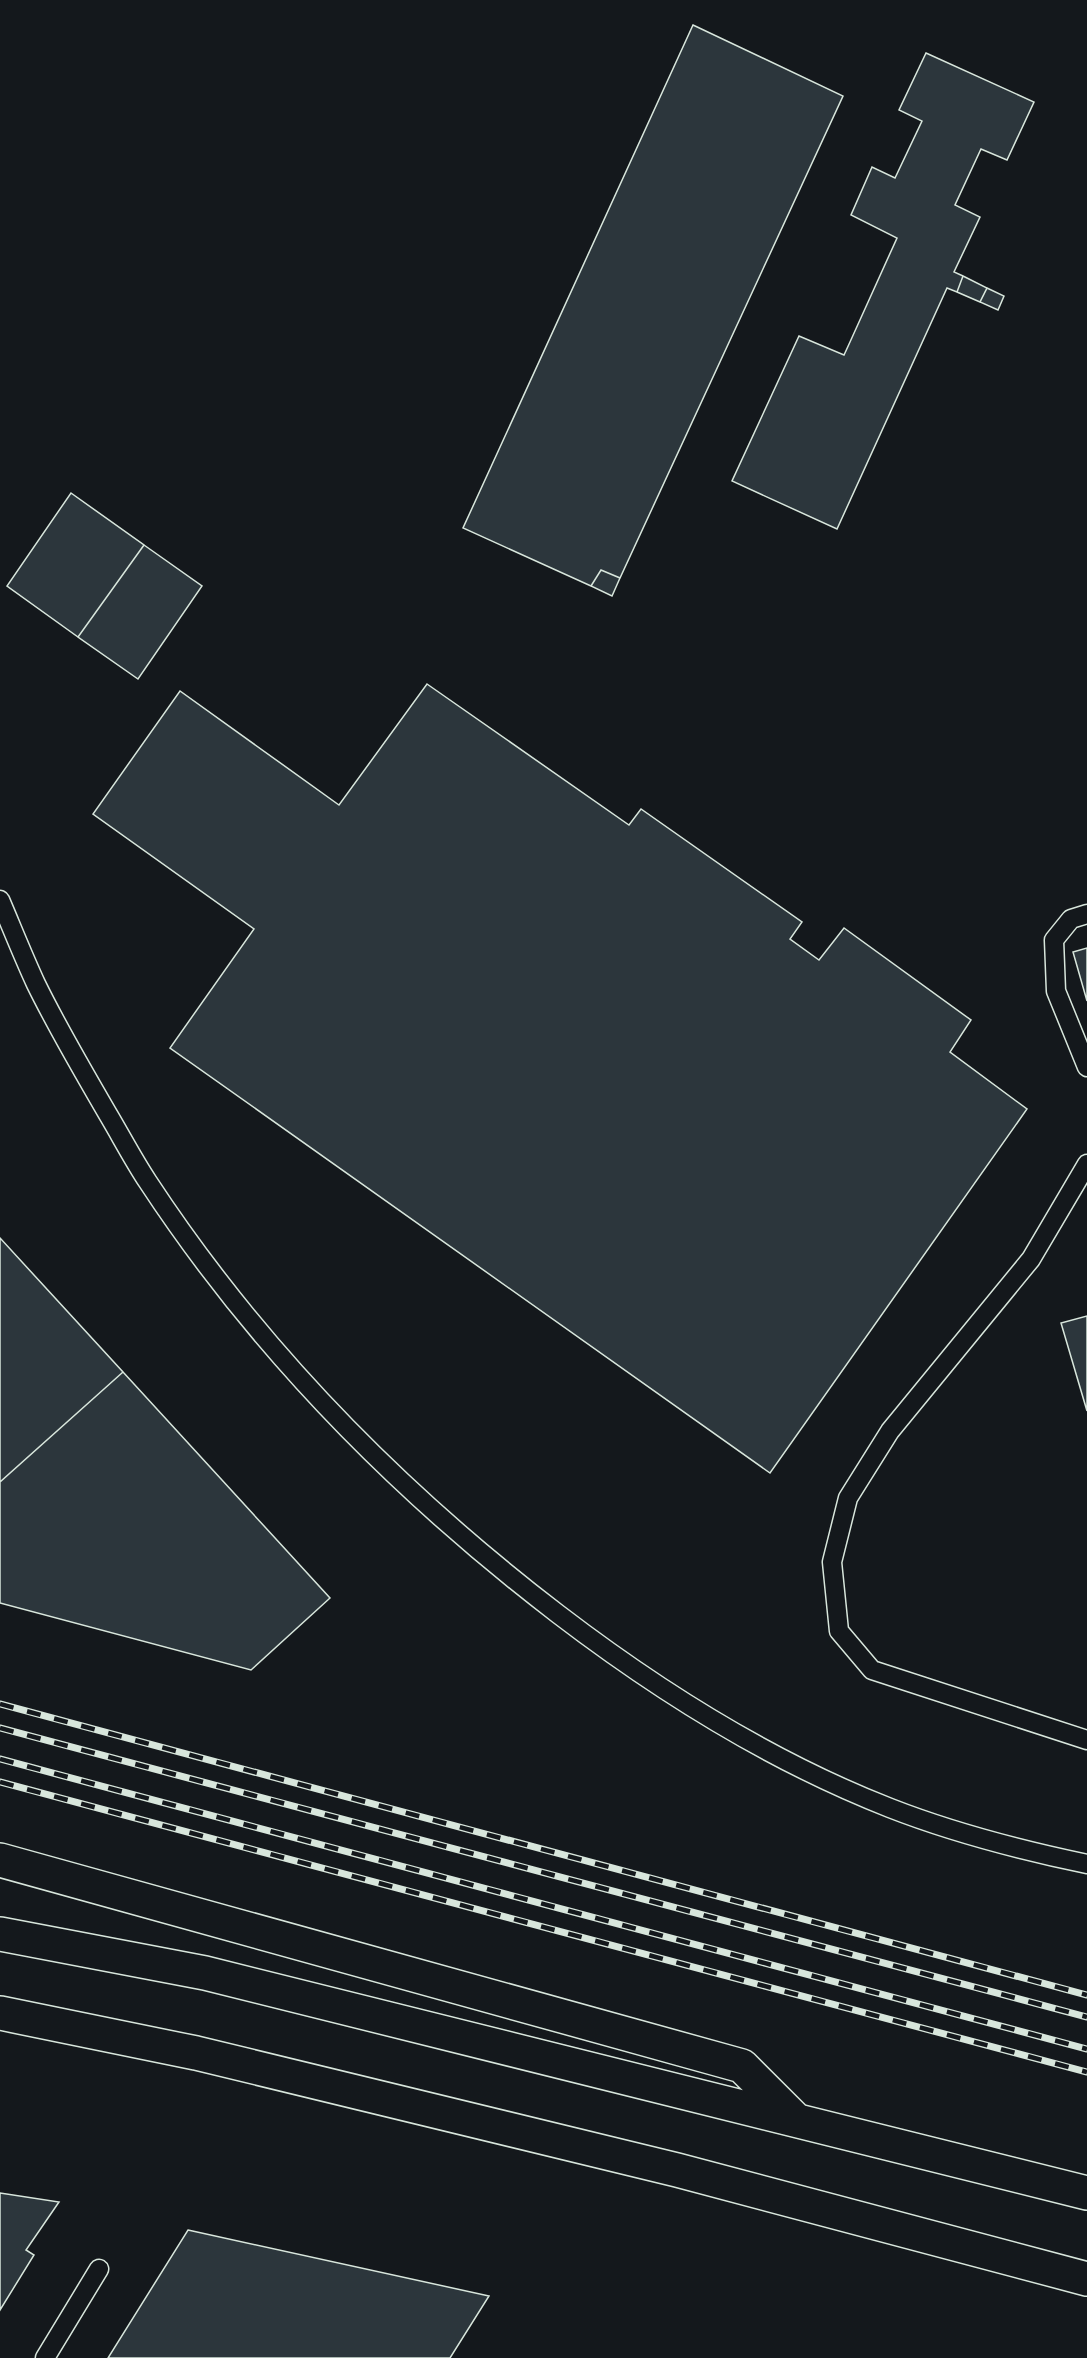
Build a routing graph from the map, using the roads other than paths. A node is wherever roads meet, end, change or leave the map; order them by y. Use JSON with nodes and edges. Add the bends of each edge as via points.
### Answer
{"nodes":[{"id":1,"x":0,"y":900,"type":"edge"},
{"id":2,"x":1087,"y":914,"type":"edge"},
{"id":3,"x":1087,"y":1067,"type":"edge"},
{"id":4,"x":1087,"y":1164,"type":"edge"},
{"id":5,"x":1087,"y":1740,"type":"edge"},
{"id":6,"x":0,"y":1860,"type":"edge"},
{"id":7,"x":1087,"y":1864,"type":"edge"},
{"id":8,"x":0,"y":1934,"type":"edge"},
{"id":9,"x":0,"y":2013,"type":"edge"},
{"id":10,"x":794,"y":2118,"type":"junction"},
{"id":11,"x":1087,"y":2193,"type":"edge"},
{"id":12,"x":99,"y":2270,"type":"dead end"},
{"id":13,"x":1087,"y":2279,"type":"edge"},
{"id":14,"x":45,"y":2358,"type":"edge"}],
"edges":[{"from":1,"to":7,"type":"lane","via":[[36,985],[147,1180],[216,1276],[291,1366],[367,1448],[497,1566],[608,1653],[756,1745],[890,1808],[1023,1851]]},
{"from":2,"to":3,"type":"lane","via":[[1071,919],[1054,940],[1056,991]]},
{"from":4,"to":5,"type":"lane","via":[[1031,1259],[890,1431],[848,1498],[832,1562],[839,1631],[872,1670]]},
{"from":6,"to":10,"type":"highway","via":[[741,2066]]},
{"from":8,"to":10,"type":"highway","via":[[205,1973]]},
{"from":9,"to":13,"type":"highway","via":[[195,2053],[666,2167]]},
{"from":10,"to":11,"type":"highway"},
{"from":12,"to":14,"type":"lane"}]}
